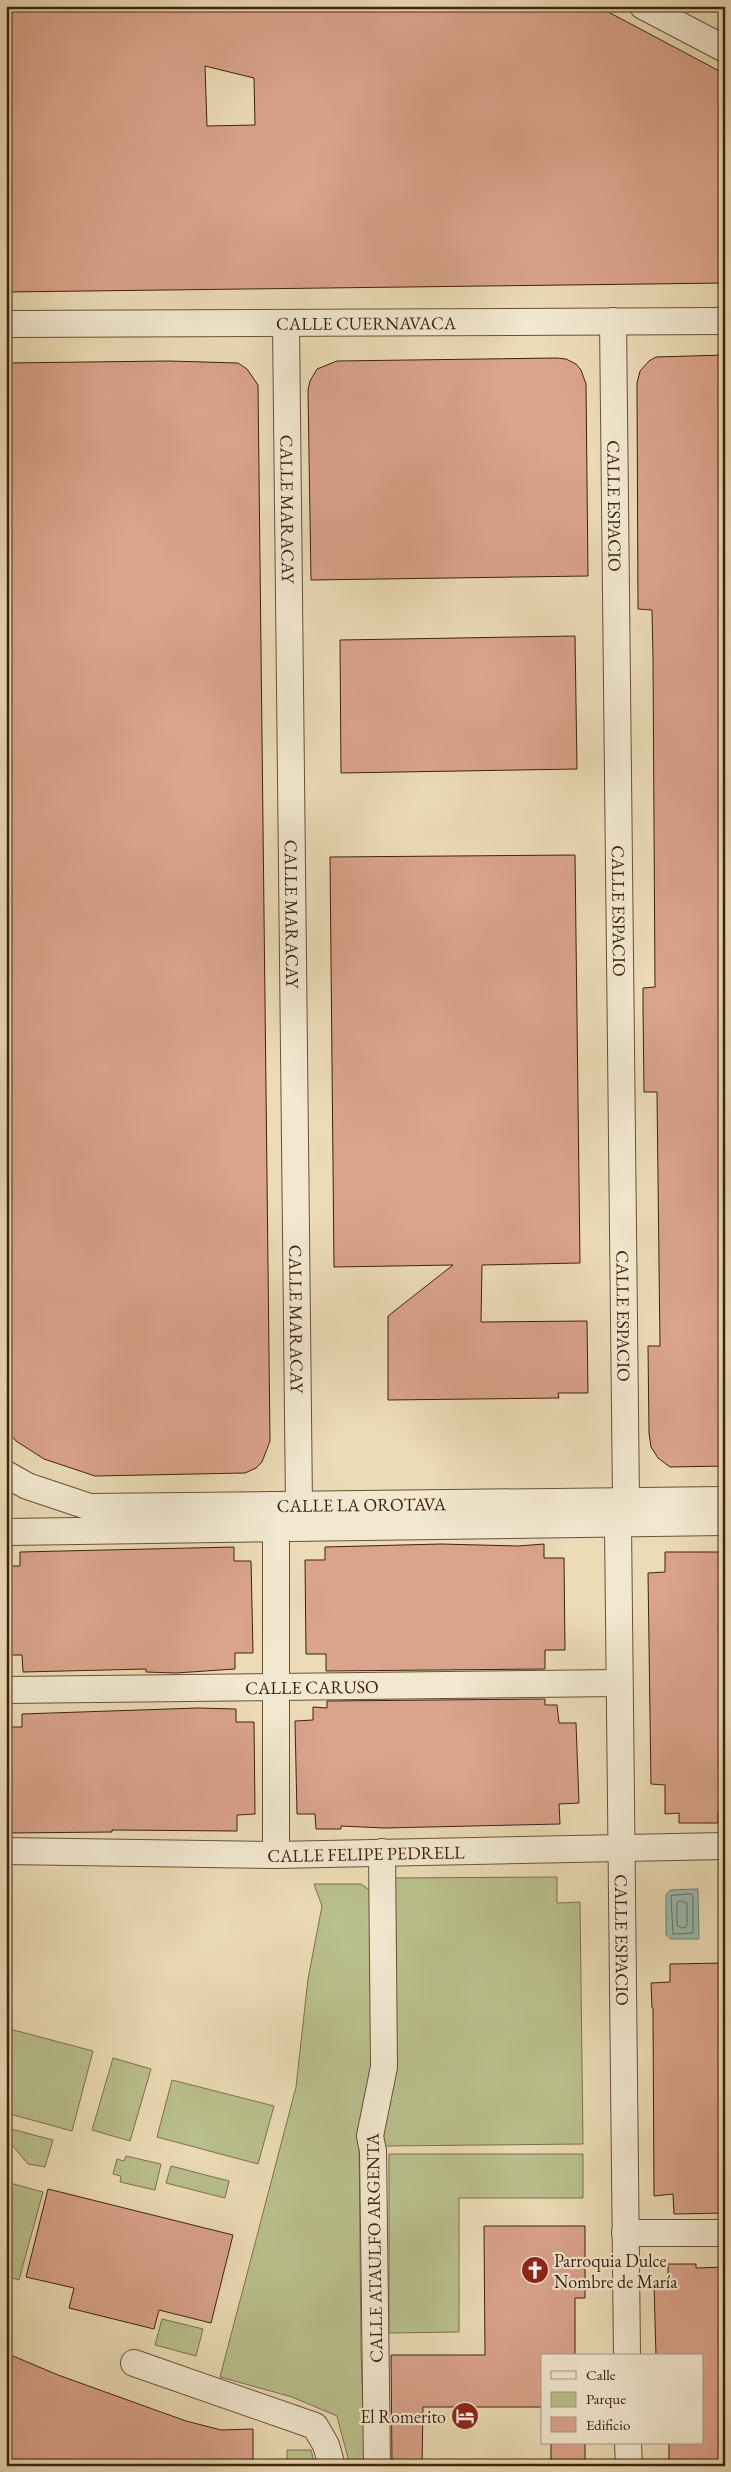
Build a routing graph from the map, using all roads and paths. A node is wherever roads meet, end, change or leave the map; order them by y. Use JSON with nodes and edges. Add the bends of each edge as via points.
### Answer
{"nodes":[{"id":1,"x":643,"y":6,"type":"edge"},
{"id":2,"x":725,"y":49,"type":"edge"},
{"id":3,"x":725,"y":320,"type":"edge"},
{"id":4,"x":613,"y":321,"type":"junction"},
{"id":5,"x":286,"y":323,"type":"junction"},
{"id":6,"x":6,"y":324,"type":"edge"},
{"id":7,"x":6,"y":1474,"type":"edge"},
{"id":8,"x":725,"y":1500,"type":"edge"},
{"id":9,"x":299,"y":1505,"type":"junction"},
{"id":10,"x":622,"y":1512,"type":"junction"},
{"id":11,"x":725,"y":1522,"type":"edge"},
{"id":12,"x":276,"y":1530,"type":"junction"},
{"id":13,"x":6,"y":1532,"type":"edge"},
{"id":14,"x":619,"y":1683,"type":"junction"},
{"id":15,"x":276,"y":1687,"type":"junction"},
{"id":16,"x":6,"y":1690,"type":"edge"},
{"id":17,"x":620,"y":1846,"type":"junction"},
{"id":18,"x":725,"y":1846,"type":"edge"},
{"id":19,"x":6,"y":1851,"type":"edge"},
{"id":20,"x":382,"y":1852,"type":"junction"},
{"id":21,"x":276,"y":1855,"type":"junction"},
{"id":22,"x":625,"y":2233,"type":"junction"},
{"id":23,"x":725,"y":2233,"type":"edge"},
{"id":24,"x":627,"y":2354,"type":"edge"},
{"id":25,"x":134,"y":2363,"type":"dead end"},
{"id":26,"x":628,"y":2444,"type":"edge"},
{"id":27,"x":329,"y":2455,"type":"edge"},
{"id":28,"x":377,"y":2466,"type":"edge"},
{"id":29,"x":629,"y":2466,"type":"edge"}],
"edges":[{"from":1,"to":2,"type":"street"},
{"from":3,"to":4,"type":"street","name":"CALLE CUERNAVACA"},
{"from":4,"to":5,"type":"street","name":"CALLE CUERNAVACA"},
{"from":4,"to":10,"type":"street","name":"CALLE ESPACIO"},
{"from":5,"to":6,"type":"street","name":"CALLE CUERNAVACA"},
{"from":5,"to":9,"type":"street","name":"CALLE MARACAY"},
{"from":7,"to":9,"type":"street","name":"CALLE LA OROTAVA","via":[[27,1486],[90,1507]]},
{"from":8,"to":10,"type":"street","name":"CALLE LA OROTAVA"},
{"from":9,"to":10,"type":"street","name":"CALLE LA OROTAVA"},
{"from":10,"to":11,"type":"street"},
{"from":10,"to":12,"type":"street"},
{"from":10,"to":14,"type":"street","name":"CALLE ESPACIO"},
{"from":12,"to":13,"type":"street"},
{"from":12,"to":15,"type":"street"},
{"from":14,"to":15,"type":"street","name":"CALLE CARUSO"},
{"from":14,"to":17,"type":"street","name":"CALLE ESPACIO"},
{"from":15,"to":16,"type":"street","name":"CALLE CARUSO"},
{"from":15,"to":21,"type":"street"},
{"from":17,"to":18,"type":"street","name":"CALLE FELIPE PEDRELL"},
{"from":17,"to":20,"type":"street","name":"CALLE FELIPE PEDRELL"},
{"from":17,"to":22,"type":"street","name":"CALLE ESPACIO"},
{"from":19,"to":21,"type":"street","name":"CALLE FELIPE PEDRELL"},
{"from":20,"to":21,"type":"street","name":"CALLE FELIPE PEDRELL"},
{"from":20,"to":28,"type":"street","name":"CALLE ATAULFO ARGENTA","via":[[384,2068],[370,2136],[373,2151]]},
{"from":22,"to":23,"type":"street"},
{"from":22,"to":24,"type":"street","name":"CALLE ESPACIO"},
{"from":25,"to":27,"type":"street","via":[[315,2426]]},
{"from":26,"to":29,"type":"street"}]}
